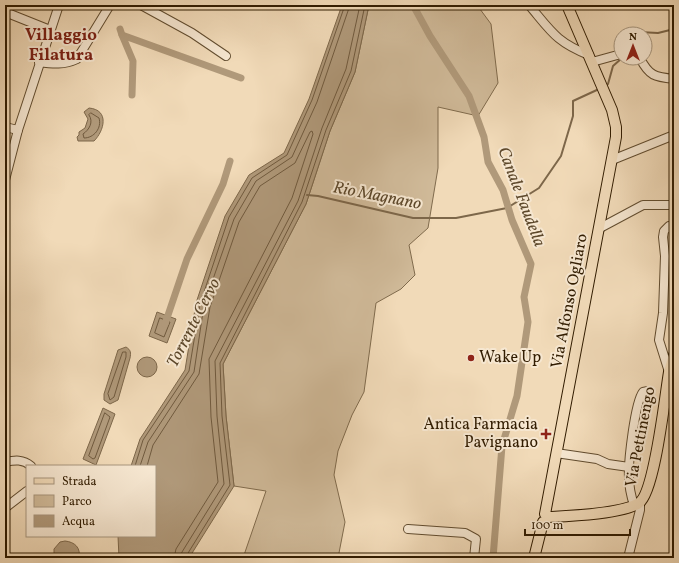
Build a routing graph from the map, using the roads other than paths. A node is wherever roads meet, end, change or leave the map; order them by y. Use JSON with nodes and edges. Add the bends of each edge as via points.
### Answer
{"nodes":[{"id":1,"x":59,"y":5,"type":"edge"},
{"id":2,"x":110,"y":5,"type":"edge"},
{"id":3,"x":141,"y":5,"type":"edge"},
{"id":4,"x":529,"y":5,"type":"edge"},
{"id":5,"x":567,"y":5,"type":"edge"},
{"id":6,"x":5,"y":12,"type":"edge"},
{"id":7,"x":50,"y":30,"type":"junction"},
{"id":8,"x":613,"y":55,"type":"edge"},
{"id":9,"x":226,"y":56,"type":"dead end"},
{"id":10,"x":590,"y":58,"type":"junction"},
{"id":11,"x":39,"y":62,"type":"junction"},
{"id":12,"x":644,"y":66,"type":"edge"},
{"id":13,"x":674,"y":79,"type":"edge"},
{"id":14,"x":5,"y":127,"type":"edge"},
{"id":15,"x":18,"y":130,"type":"junction"},
{"id":16,"x":674,"y":135,"type":"edge"},
{"id":17,"x":612,"y":160,"type":"junction"},
{"id":18,"x":5,"y":180,"type":"edge"},
{"id":19,"x":674,"y":205,"type":"edge"},
{"id":20,"x":674,"y":226,"type":"edge"},
{"id":21,"x":600,"y":228,"type":"junction"},
{"id":22,"x":674,"y":356,"type":"edge"},
{"id":23,"x":669,"y":372,"type":"junction"},
{"id":24,"x":648,"y":391,"type":"dead end"},
{"id":25,"x":556,"y":453,"type":"junction"},
{"id":26,"x":5,"y":462,"type":"edge"},
{"id":27,"x":30,"y":465,"type":"edge"},
{"id":28,"x":629,"y":466,"type":"junction"},
{"id":29,"x":26,"y":492,"type":"edge"},
{"id":30,"x":637,"y":504,"type":"junction"},
{"id":31,"x":5,"y":508,"type":"edge"},
{"id":32,"x":545,"y":518,"type":"junction"},
{"id":33,"x":408,"y":529,"type":"dead end"},
{"id":34,"x":474,"y":558,"type":"edge"},
{"id":35,"x":534,"y":558,"type":"edge"},
{"id":36,"x":628,"y":558,"type":"edge"}],
"edges":[{"from":1,"to":7,"type":"street"},
{"from":2,"to":11,"type":"street","via":[[77,60],[56,64]]},
{"from":3,"to":9,"type":"street","via":[[192,33]]},
{"from":4,"to":10,"type":"street","via":[[556,37]]},
{"from":5,"to":10,"type":"main road"},
{"from":6,"to":7,"type":"street"},
{"from":7,"to":11,"type":"street"},
{"from":8,"to":10,"type":"street"},
{"from":10,"to":17,"type":"main road","name":"Via Alfonso Ogliaro","via":[[616,127]]},
{"from":11,"to":15,"type":"street"},
{"from":12,"to":13,"type":"street","via":[[656,78]]},
{"from":14,"to":15,"type":"street"},
{"from":15,"to":18,"type":"street"},
{"from":16,"to":17,"type":"street"},
{"from":17,"to":21,"type":"main road","name":"Via Alfonso Ogliaro"},
{"from":19,"to":21,"type":"street","via":[[642,205]]},
{"from":20,"to":23,"type":"street","via":[[669,226],[664,231],[663,237],[666,256],[659,340]]},
{"from":21,"to":25,"type":"main road","name":"Via Alfonso Ogliaro"},
{"from":22,"to":23,"type":"main road","name":"Via Pettinengo"},
{"from":23,"to":30,"type":"main road","name":"Via Pettinengo","via":[[651,479],[644,497]]},
{"from":24,"to":28,"type":"street","via":[[643,392],[639,400]]},
{"from":25,"to":28,"type":"street"},
{"from":25,"to":32,"type":"main road","name":"Via Alfonso Ogliaro"},
{"from":26,"to":27,"type":"street","via":[[25,461]]},
{"from":28,"to":30,"type":"street","via":[[629,478]]},
{"from":29,"to":31,"type":"street"},
{"from":30,"to":32,"type":"main road","name":"Via Pettinengo","via":[[618,510]]},
{"from":30,"to":36,"type":"street","via":[[640,510]]},
{"from":32,"to":35,"type":"main road","name":"Via Alfonso Ogliaro"},
{"from":33,"to":34,"type":"street","via":[[465,533],[476,539]]}]}
